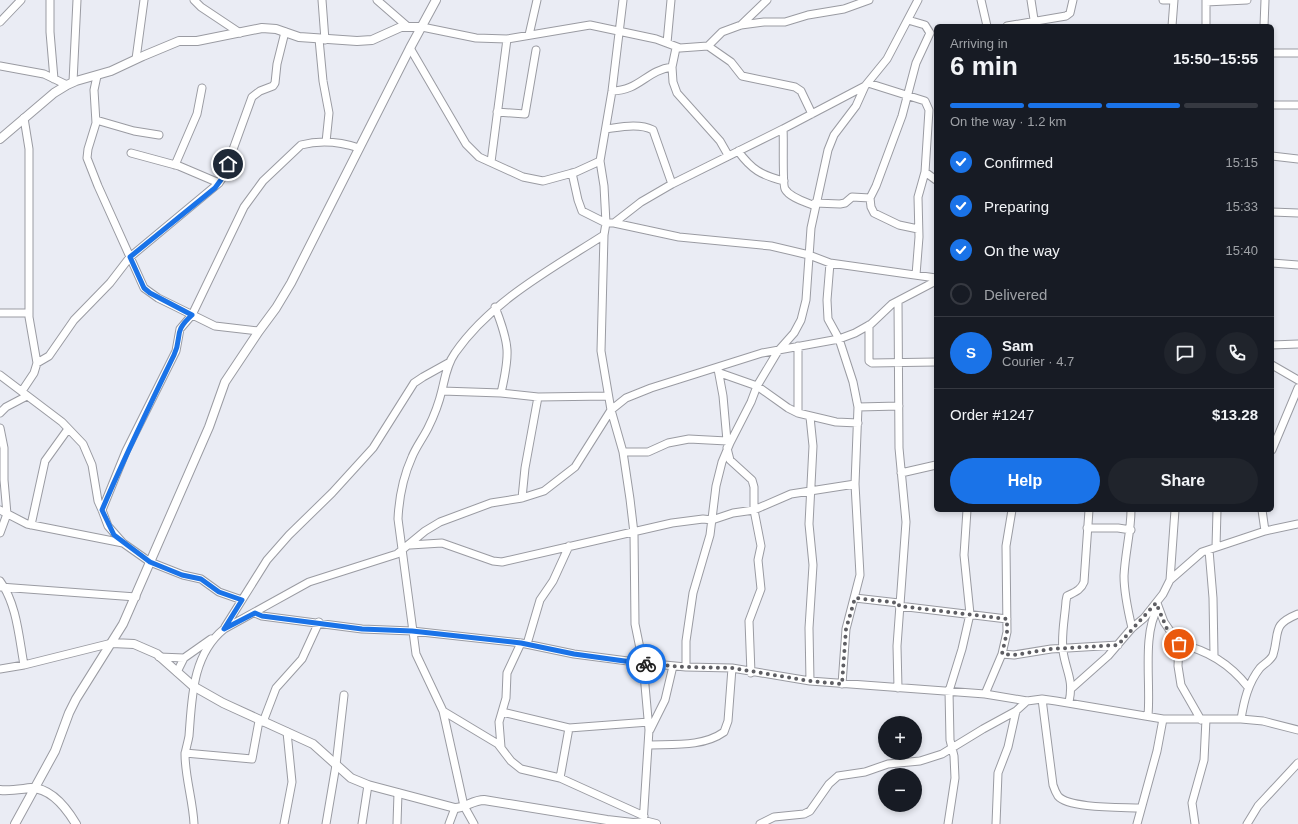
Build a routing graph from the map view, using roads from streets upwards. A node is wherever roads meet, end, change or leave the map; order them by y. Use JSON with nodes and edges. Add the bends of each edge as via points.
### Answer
{"nodes":[{"id":1,"x":21,"y":0,"type":"edge"},
{"id":2,"x":50,"y":0,"type":"edge"},
{"id":3,"x":77,"y":0,"type":"edge"},
{"id":4,"x":144,"y":0,"type":"edge"},
{"id":5,"x":194,"y":0,"type":"edge"},
{"id":6,"x":322,"y":0,"type":"edge"},
{"id":7,"x":378,"y":0,"type":"edge"},
{"id":8,"x":436,"y":0,"type":"edge"},
{"id":9,"x":538,"y":0,"type":"edge"},
{"id":10,"x":623,"y":0,"type":"edge"},
{"id":11,"x":671,"y":0,"type":"edge"},
{"id":12,"x":767,"y":0,"type":"edge"},
{"id":13,"x":869,"y":0,"type":"edge"},
{"id":14,"x":918,"y":0,"type":"edge"},
{"id":15,"x":981,"y":0,"type":"edge"},
{"id":16,"x":1031,"y":0,"type":"edge"},
{"id":17,"x":1073,"y":0,"type":"edge"},
{"id":18,"x":1163,"y":0,"type":"edge"},
{"id":19,"x":1174,"y":0,"type":"edge"},
{"id":20,"x":1247,"y":0,"type":"edge"},
{"id":21,"x":1265,"y":0,"type":"edge"},
{"id":22,"x":1206,"y":1,"type":"edge"},
{"id":23,"x":908,"y":20,"type":"junction"},
{"id":24,"x":0,"y":22,"type":"edge"},
{"id":25,"x":1035,"y":23,"type":"edge"},
{"id":26,"x":987,"y":24,"type":"edge"},
{"id":27,"x":1172,"y":24,"type":"edge"},
{"id":28,"x":1206,"y":24,"type":"edge"},
{"id":29,"x":1264,"y":24,"type":"edge"},
{"id":30,"x":741,"y":25,"type":"junction"},
{"id":31,"x":408,"y":27,"type":"junction"},
{"id":32,"x":422,"y":27,"type":"junction"},
{"id":33,"x":620,"y":31,"type":"junction"},
{"id":34,"x":285,"y":32,"type":"junction"},
{"id":35,"x":240,"y":33,"type":"junction"},
{"id":36,"x":529,"y":35,"type":"junction"},
{"id":37,"x":934,"y":37,"type":"edge"},
{"id":38,"x":927,"y":38,"type":"junction"},
{"id":39,"x":322,"y":40,"type":"junction"},
{"id":40,"x":508,"y":40,"type":"junction"},
{"id":41,"x":667,"y":43,"type":"junction"},
{"id":42,"x":708,"y":46,"type":"junction"},
{"id":43,"x":410,"y":48,"type":"junction"},
{"id":44,"x":676,"y":48,"type":"junction"},
{"id":45,"x":536,"y":50,"type":"dead end"},
{"id":46,"x":1274,"y":53,"type":"edge"},
{"id":47,"x":1298,"y":53,"type":"edge"},
{"id":48,"x":136,"y":59,"type":"junction"},
{"id":49,"x":0,"y":66,"type":"edge"},
{"id":50,"x":672,"y":67,"type":"junction"},
{"id":51,"x":97,"y":76,"type":"junction"},
{"id":52,"x":54,"y":79,"type":"junction"},
{"id":53,"x":70,"y":83,"type":"junction"},
{"id":54,"x":866,"y":85,"type":"junction"},
{"id":55,"x":202,"y":88,"type":"dead end"},
{"id":56,"x":612,"y":91,"type":"junction"},
{"id":57,"x":908,"y":96,"type":"junction"},
{"id":58,"x":1274,"y":105,"type":"edge"},
{"id":59,"x":1298,"y":105,"type":"edge"},
{"id":60,"x":932,"y":107,"type":"edge"},
{"id":61,"x":497,"y":112,"type":"junction"},
{"id":62,"x":812,"y":114,"type":"junction"},
{"id":63,"x":24,"y":118,"type":"junction"},
{"id":64,"x":96,"y":120,"type":"junction"},
{"id":65,"x":606,"y":129,"type":"junction"},
{"id":66,"x":783,"y":129,"type":"junction"},
{"id":67,"x":159,"y":135,"type":"dead end"},
{"id":68,"x":0,"y":138,"type":"edge"},
{"id":69,"x":326,"y":142,"type":"junction"},
{"id":70,"x":359,"y":148,"type":"junction"},
{"id":71,"x":738,"y":151,"type":"junction"},
{"id":72,"x":131,"y":153,"type":"dead end"},
{"id":73,"x":728,"y":156,"type":"junction"},
{"id":74,"x":1274,"y":156,"type":"edge"},
{"id":75,"x":1298,"y":158,"type":"edge"},
{"id":76,"x":600,"y":161,"type":"junction"},
{"id":77,"x":491,"y":162,"type":"junction"},
{"id":78,"x":175,"y":165,"type":"junction"},
{"id":79,"x":925,"y":172,"type":"junction"},
{"id":80,"x":572,"y":173,"type":"junction"},
{"id":81,"x":934,"y":179,"type":"edge"},
{"id":82,"x":784,"y":181,"type":"junction"},
{"id":83,"x":219,"y":184,"type":"junction"},
{"id":84,"x":672,"y":184,"type":"junction"},
{"id":85,"x":870,"y":198,"type":"junction"},
{"id":86,"x":815,"y":205,"type":"junction"},
{"id":87,"x":1274,"y":212,"type":"edge"},
{"id":88,"x":1298,"y":213,"type":"edge"},
{"id":89,"x":606,"y":223,"type":"junction"},
{"id":90,"x":614,"y":223,"type":"junction"},
{"id":91,"x":918,"y":229,"type":"junction"},
{"id":92,"x":604,"y":235,"type":"junction"},
{"id":93,"x":809,"y":255,"type":"junction"},
{"id":94,"x":130,"y":257,"type":"junction"},
{"id":95,"x":830,"y":263,"type":"junction"},
{"id":96,"x":1274,"y":263,"type":"edge"},
{"id":97,"x":1298,"y":265,"type":"edge"},
{"id":98,"x":916,"y":274,"type":"junction"},
{"id":99,"x":934,"y":278,"type":"edge"},
{"id":100,"x":934,"y":282,"type":"edge"},
{"id":101,"x":898,"y":301,"type":"junction"},
{"id":102,"x":495,"y":307,"type":"junction"},
{"id":103,"x":0,"y":312,"type":"edge"},
{"id":104,"x":29,"y":313,"type":"junction"},
{"id":105,"x":192,"y":315,"type":"junction"},
{"id":106,"x":869,"y":324,"type":"junction"},
{"id":107,"x":259,"y":331,"type":"junction"},
{"id":108,"x":839,"y":339,"type":"junction"},
{"id":109,"x":1298,"y":344,"type":"edge"},
{"id":110,"x":1274,"y":345,"type":"edge"},
{"id":111,"x":798,"y":346,"type":"junction"},
{"id":112,"x":778,"y":351,"type":"junction"},
{"id":113,"x":450,"y":362,"type":"junction"},
{"id":114,"x":899,"y":362,"type":"junction"},
{"id":115,"x":934,"y":362,"type":"edge"},
{"id":116,"x":38,"y":363,"type":"junction"},
{"id":117,"x":1274,"y":366,"type":"edge"},
{"id":118,"x":434,"y":370,"type":"junction"},
{"id":119,"x":719,"y":370,"type":"junction"},
{"id":120,"x":0,"y":375,"type":"edge"},
{"id":121,"x":444,"y":378,"type":"junction"},
{"id":122,"x":1298,"y":380,"type":"edge"},
{"id":123,"x":757,"y":386,"type":"junction"},
{"id":124,"x":1298,"y":388,"type":"edge"},
{"id":125,"x":442,"y":390,"type":"junction"},
{"id":126,"x":24,"y":393,"type":"junction"},
{"id":127,"x":501,"y":393,"type":"junction"},
{"id":128,"x":608,"y":396,"type":"junction"},
{"id":129,"x":538,"y":397,"type":"junction"},
{"id":130,"x":899,"y":406,"type":"junction"},
{"id":131,"x":858,"y":407,"type":"junction"},
{"id":132,"x":611,"y":410,"type":"junction"},
{"id":133,"x":798,"y":412,"type":"junction"},
{"id":134,"x":0,"y":413,"type":"edge"},
{"id":135,"x":810,"y":416,"type":"junction"},
{"id":136,"x":858,"y":423,"type":"junction"},
{"id":137,"x":0,"y":428,"type":"edge"},
{"id":138,"x":68,"y":429,"type":"junction"},
{"id":139,"x":728,"y":444,"type":"junction"},
{"id":140,"x":1274,"y":445,"type":"edge"},
{"id":141,"x":622,"y":452,"type":"junction"},
{"id":142,"x":934,"y":466,"type":"edge"},
{"id":143,"x":901,"y":474,"type":"junction"},
{"id":144,"x":855,"y":484,"type":"junction"},
{"id":145,"x":810,"y":490,"type":"junction"},
{"id":146,"x":522,"y":498,"type":"junction"},
{"id":147,"x":102,"y":510,"type":"junction"},
{"id":148,"x":754,"y":510,"type":"junction"},
{"id":149,"x":3,"y":512,"type":"edge"},
{"id":150,"x":967,"y":512,"type":"edge"},
{"id":151,"x":1012,"y":512,"type":"edge"},
{"id":152,"x":1089,"y":512,"type":"edge"},
{"id":153,"x":1131,"y":512,"type":"edge"},
{"id":154,"x":1175,"y":512,"type":"edge"},
{"id":155,"x":1217,"y":512,"type":"edge"},
{"id":156,"x":1262,"y":512,"type":"edge"},
{"id":157,"x":712,"y":520,"type":"junction"},
{"id":158,"x":1298,"y":524,"type":"edge"},
{"id":159,"x":31,"y":525,"type":"junction"},
{"id":160,"x":1087,"y":528,"type":"junction"},
{"id":161,"x":1131,"y":530,"type":"junction"},
{"id":162,"x":1265,"y":530,"type":"junction"},
{"id":163,"x":0,"y":533,"type":"edge"},
{"id":164,"x":634,"y":533,"type":"junction"},
{"id":165,"x":123,"y":543,"type":"junction"},
{"id":166,"x":410,"y":545,"type":"junction"},
{"id":167,"x":569,"y":546,"type":"junction"},
{"id":168,"x":1216,"y":547,"type":"junction"},
{"id":169,"x":403,"y":549,"type":"junction"},
{"id":170,"x":1209,"y":550,"type":"junction"},
{"id":171,"x":150,"y":562,"type":"junction"},
{"id":172,"x":1170,"y":580,"type":"junction"},
{"id":173,"x":2,"y":585,"type":"edge"},
{"id":174,"x":136,"y":597,"type":"junction"},
{"id":175,"x":855,"y":598,"type":"junction"},
{"id":176,"x":242,"y":600,"type":"junction"},
{"id":177,"x":899,"y":605,"type":"junction"},
{"id":178,"x":1157,"y":606,"type":"junction"},
{"id":179,"x":255,"y":613,"type":"junction"},
{"id":180,"x":970,"y":614,"type":"junction"},
{"id":181,"x":1298,"y":614,"type":"edge"},
{"id":182,"x":1007,"y":619,"type":"junction"},
{"id":183,"x":319,"y":622,"type":"junction"},
{"id":184,"x":1132,"y":628,"type":"junction"},
{"id":185,"x":224,"y":629,"type":"junction"},
{"id":186,"x":412,"y":631,"type":"junction"},
{"id":187,"x":213,"y":638,"type":"junction"},
{"id":188,"x":112,"y":643,"type":"junction"},
{"id":189,"x":524,"y":643,"type":"junction"},
{"id":190,"x":1179,"y":644,"type":"junction"},
{"id":191,"x":1118,"y":645,"type":"junction"},
{"id":192,"x":1063,"y":649,"type":"junction"},
{"id":193,"x":1002,"y":654,"type":"junction"},
{"id":194,"x":1214,"y":655,"type":"junction"},
{"id":195,"x":160,"y":657,"type":"junction"},
{"id":196,"x":184,"y":658,"type":"junction"},
{"id":197,"x":643,"y":663,"type":"junction"},
{"id":198,"x":24,"y":665,"type":"junction"},
{"id":199,"x":673,"y":666,"type":"junction"},
{"id":200,"x":686,"y":667,"type":"junction"},
{"id":201,"x":732,"y":668,"type":"junction"},
{"id":202,"x":0,"y":669,"type":"edge"},
{"id":203,"x":177,"y":672,"type":"junction"},
{"id":204,"x":751,"y":672,"type":"junction"},
{"id":205,"x":810,"y":681,"type":"junction"},
{"id":206,"x":842,"y":684,"type":"junction"},
{"id":207,"x":193,"y":686,"type":"junction"},
{"id":208,"x":1248,"y":687,"type":"junction"},
{"id":209,"x":898,"y":688,"type":"junction"},
{"id":210,"x":1072,"y":688,"type":"junction"},
{"id":211,"x":949,"y":691,"type":"junction"},
{"id":212,"x":985,"y":694,"type":"junction"},
{"id":213,"x":344,"y":695,"type":"dead end"},
{"id":214,"x":1042,"y":699,"type":"junction"},
{"id":215,"x":1027,"y":701,"type":"junction"},
{"id":216,"x":1070,"y":702,"type":"junction"},
{"id":217,"x":443,"y":711,"type":"junction"},
{"id":218,"x":502,"y":712,"type":"junction"},
{"id":219,"x":1016,"y":712,"type":"junction"},
{"id":220,"x":1148,"y":716,"type":"junction"},
{"id":221,"x":1163,"y":719,"type":"junction"},
{"id":222,"x":1241,"y":719,"type":"junction"},
{"id":223,"x":1203,"y":720,"type":"junction"},
{"id":224,"x":261,"y":722,"type":"junction"},
{"id":225,"x":649,"y":722,"type":"junction"},
{"id":226,"x":569,"y":728,"type":"junction"},
{"id":227,"x":649,"y":730,"type":"junction"},
{"id":228,"x":1298,"y":730,"type":"edge"},
{"id":229,"x":287,"y":732,"type":"junction"},
{"id":230,"x":648,"y":745,"type":"junction"},
{"id":231,"x":501,"y":748,"type":"junction"},
{"id":232,"x":952,"y":748,"type":"junction"},
{"id":233,"x":185,"y":753,"type":"junction"},
{"id":234,"x":1298,"y":763,"type":"edge"},
{"id":235,"x":336,"y":765,"type":"junction"},
{"id":236,"x":560,"y":778,"type":"junction"},
{"id":237,"x":368,"y":785,"type":"junction"},
{"id":238,"x":33,"y":788,"type":"junction"},
{"id":239,"x":0,"y":790,"type":"edge"},
{"id":240,"x":398,"y":793,"type":"junction"},
{"id":241,"x":464,"y":806,"type":"junction"},
{"id":242,"x":455,"y":808,"type":"junction"},
{"id":243,"x":1140,"y":808,"type":"junction"},
{"id":244,"x":643,"y":820,"type":"edge"},
{"id":245,"x":15,"y":824,"type":"edge"},
{"id":246,"x":76,"y":824,"type":"edge"},
{"id":247,"x":194,"y":824,"type":"edge"},
{"id":248,"x":284,"y":824,"type":"edge"},
{"id":249,"x":326,"y":824,"type":"edge"},
{"id":250,"x":362,"y":824,"type":"edge"},
{"id":251,"x":397,"y":824,"type":"edge"},
{"id":252,"x":449,"y":824,"type":"edge"},
{"id":253,"x":474,"y":824,"type":"edge"},
{"id":254,"x":656,"y":824,"type":"edge"},
{"id":255,"x":760,"y":824,"type":"edge"},
{"id":256,"x":948,"y":824,"type":"edge"},
{"id":257,"x":996,"y":824,"type":"edge"},
{"id":258,"x":1137,"y":824,"type":"edge"},
{"id":259,"x":1196,"y":824,"type":"edge"},
{"id":260,"x":1247,"y":824,"type":"edge"}],
"edges":[{"from":1,"to":24,"type":"street"},
{"from":2,"to":52,"type":"street"},
{"from":3,"to":53,"type":"street"},
{"from":4,"to":48,"type":"street"},
{"from":5,"to":35,"type":"street"},
{"from":6,"to":39,"type":"street"},
{"from":7,"to":31,"type":"street"},
{"from":8,"to":32,"type":"street"},
{"from":9,"to":36,"type":"street"},
{"from":10,"to":33,"type":"street"},
{"from":11,"to":41,"type":"street"},
{"from":12,"to":30,"type":"street"},
{"from":13,"to":30,"type":"street","via":[[844,9],[785,22]]},
{"from":14,"to":23,"type":"street"},
{"from":15,"to":26,"type":"street"},
{"from":16,"to":25,"type":"street"},
{"from":17,"to":25,"type":"street","via":[[1070,13],[1066,16]]},
{"from":18,"to":19,"type":"street"},
{"from":19,"to":27,"type":"street"},
{"from":20,"to":22,"type":"street"},
{"from":21,"to":29,"type":"street"},
{"from":22,"to":28,"type":"street"},
{"from":23,"to":38,"type":"street","via":[[925,25],[930,33]]},
{"from":23,"to":54,"type":"street","via":[[887,58]]},
{"from":30,"to":42,"type":"street","via":[[722,32]]},
{"from":31,"to":32,"type":"street"},
{"from":31,"to":39,"type":"street","via":[[401,27],[372,40]]},
{"from":32,"to":40,"type":"street","via":[[476,38]]},
{"from":32,"to":43,"type":"street"},
{"from":33,"to":36,"type":"street","via":[[582,25]]},
{"from":33,"to":41,"type":"street"},
{"from":33,"to":56,"type":"street"},
{"from":34,"to":35,"type":"street","via":[[262,28]]},
{"from":34,"to":39,"type":"street"},
{"from":34,"to":83,"type":"street","via":[[275,83],[252,97]]},
{"from":35,"to":48,"type":"street","via":[[197,41],[179,41]]},
{"from":36,"to":40,"type":"street"},
{"from":37,"to":38,"type":"street"},
{"from":38,"to":57,"type":"street","via":[[916,63]]},
{"from":39,"to":69,"type":"street","via":[[323,81],[329,113]]},
{"from":40,"to":61,"type":"street"},
{"from":41,"to":44,"type":"street"},
{"from":42,"to":44,"type":"street"},
{"from":42,"to":62,"type":"street","via":[[731,62],[742,76],[795,87],[801,91]]},
{"from":43,"to":70,"type":"street"},
{"from":43,"to":77,"type":"street","via":[[466,144],[480,157]]},
{"from":44,"to":50,"type":"street"},
{"from":45,"to":61,"type":"street","via":[[526,114]]},
{"from":46,"to":47,"type":"street"},
{"from":48,"to":51,"type":"street","via":[[112,72]]},
{"from":49,"to":52,"type":"street","via":[[30,71]]},
{"from":50,"to":56,"type":"street","via":[[654,72],[631,88]]},
{"from":50,"to":73,"type":"street","via":[[672,82],[677,93],[720,141]]},
{"from":51,"to":53,"type":"street"},
{"from":51,"to":64,"type":"street","via":[[94,90]]},
{"from":52,"to":53,"type":"street"},
{"from":53,"to":63,"type":"street"},
{"from":54,"to":57,"type":"street"},
{"from":54,"to":62,"type":"street"},
{"from":54,"to":86,"type":"street","via":[[828,150]]},
{"from":55,"to":78,"type":"street","via":[[197,114]]},
{"from":56,"to":65,"type":"street"},
{"from":57,"to":60,"type":"street","via":[[925,101]]},
{"from":57,"to":85,"type":"street"},
{"from":58,"to":59,"type":"street"},
{"from":60,"to":79,"type":"street"},
{"from":61,"to":77,"type":"street"},
{"from":62,"to":66,"type":"street"},
{"from":63,"to":68,"type":"street"},
{"from":63,"to":104,"type":"street","via":[[29,149]]},
{"from":64,"to":67,"type":"street"},
{"from":64,"to":94,"type":"street","via":[[87,158]]},
{"from":65,"to":76,"type":"street"},
{"from":65,"to":84,"type":"street","via":[[630,126],[653,130]]},
{"from":66,"to":71,"type":"street"},
{"from":66,"to":82,"type":"street"},
{"from":69,"to":70,"type":"street"},
{"from":69,"to":105,"type":"street","via":[[301,145],[263,181],[241,212]]},
{"from":70,"to":107,"type":"street","via":[[291,284]]},
{"from":71,"to":73,"type":"street"},
{"from":71,"to":82,"type":"street","via":[[755,170]]},
{"from":72,"to":78,"type":"street"},
{"from":73,"to":84,"type":"street"},
{"from":74,"to":75,"type":"street"},
{"from":76,"to":80,"type":"street"},
{"from":76,"to":89,"type":"street"},
{"from":77,"to":80,"type":"street","via":[[523,177],[543,181]]},
{"from":78,"to":83,"type":"street"},
{"from":79,"to":81,"type":"street"},
{"from":79,"to":91,"type":"street","via":[[918,198]]},
{"from":80,"to":89,"type":"street","via":[[582,211]]},
{"from":82,"to":86,"type":"street","via":[[786,190],[792,196]]},
{"from":83,"to":94,"type":"street"},
{"from":84,"to":90,"type":"street","via":[[641,202]]},
{"from":85,"to":86,"type":"street","via":[[852,196],[845,203]]},
{"from":85,"to":91,"type":"street","via":[[874,213],[900,225]]},
{"from":86,"to":93,"type":"street"},
{"from":87,"to":88,"type":"street"},
{"from":89,"to":90,"type":"street"},
{"from":89,"to":92,"type":"street"},
{"from":90,"to":93,"type":"street","via":[[679,237],[771,246]]},
{"from":91,"to":98,"type":"street"},
{"from":92,"to":102,"type":"street"},
{"from":92,"to":128,"type":"street","via":[[601,352]]},
{"from":93,"to":95,"type":"street"},
{"from":93,"to":112,"type":"street","via":[[806,300],[801,320],[794,333]]},
{"from":94,"to":105,"type":"street","via":[[144,288]]},
{"from":94,"to":116,"type":"street","via":[[110,283],[74,320],[49,356]]},
{"from":95,"to":98,"type":"street"},
{"from":95,"to":108,"type":"street","via":[[828,319]]},
{"from":96,"to":97,"type":"street"},
{"from":98,"to":99,"type":"street"},
{"from":100,"to":101,"type":"street"},
{"from":101,"to":106,"type":"street"},
{"from":101,"to":114,"type":"street"},
{"from":102,"to":113,"type":"street","via":[[473,330]]},
{"from":102,"to":127,"type":"street","via":[[503,328],[508,357]]},
{"from":103,"to":104,"type":"street"},
{"from":104,"to":116,"type":"street"},
{"from":105,"to":107,"type":"street","via":[[215,326]]},
{"from":105,"to":147,"type":"street","via":[[180,329],[176,351],[126,451]]},
{"from":106,"to":108,"type":"street"},
{"from":106,"to":114,"type":"street","via":[[869,361]]},
{"from":107,"to":171,"type":"street","via":[[225,382],[209,427]]},
{"from":108,"to":111,"type":"street"},
{"from":108,"to":131,"type":"street"},
{"from":109,"to":110,"type":"street"},
{"from":111,"to":112,"type":"street"},
{"from":111,"to":133,"type":"street"},
{"from":112,"to":119,"type":"street","via":[[762,353]]},
{"from":112,"to":123,"type":"street"},
{"from":113,"to":118,"type":"street"},
{"from":113,"to":121,"type":"street"},
{"from":114,"to":115,"type":"street"},
{"from":114,"to":130,"type":"street"},
{"from":116,"to":126,"type":"street"},
{"from":117,"to":122,"type":"street"},
{"from":118,"to":121,"type":"street"},
{"from":118,"to":176,"type":"street","via":[[414,384],[373,448],[267,560]]},
{"from":119,"to":123,"type":"street"},
{"from":119,"to":132,"type":"street","via":[[626,398]]},
{"from":119,"to":139,"type":"street"},
{"from":120,"to":126,"type":"street"},
{"from":121,"to":125,"type":"street"},
{"from":123,"to":133,"type":"street"},
{"from":123,"to":139,"type":"street","via":[[748,409]]},
{"from":124,"to":140,"type":"street"},
{"from":125,"to":127,"type":"street"},
{"from":125,"to":169,"type":"street","via":[[428,428],[412,456],[404,477],[398,519]]},
{"from":126,"to":134,"type":"street"},
{"from":126,"to":138,"type":"street"},
{"from":127,"to":129,"type":"street"},
{"from":128,"to":129,"type":"street"},
{"from":128,"to":132,"type":"street"},
{"from":129,"to":146,"type":"street"},
{"from":130,"to":131,"type":"street"},
{"from":130,"to":143,"type":"street"},
{"from":131,"to":136,"type":"street"},
{"from":132,"to":141,"type":"street"},
{"from":132,"to":146,"type":"street","via":[[575,467],[544,492]]},
{"from":133,"to":135,"type":"street"},
{"from":135,"to":136,"type":"street","via":[[836,422]]},
{"from":135,"to":145,"type":"street","via":[[813,446]]},
{"from":136,"to":144,"type":"street"},
{"from":137,"to":149,"type":"street","via":[[4,448]]},
{"from":138,"to":147,"type":"street","via":[[88,453]]},
{"from":138,"to":159,"type":"street","via":[[45,461]]},
{"from":139,"to":141,"type":"street","via":[[689,439],[668,443],[648,452]]},
{"from":139,"to":148,"type":"street","via":[[730,460],[752,480]]},
{"from":139,"to":157,"type":"street","via":[[716,486]]},
{"from":141,"to":164,"type":"street"},
{"from":142,"to":143,"type":"street"},
{"from":143,"to":177,"type":"street","via":[[906,522]]},
{"from":144,"to":145,"type":"street"},
{"from":144,"to":175,"type":"street","via":[[860,575]]},
{"from":145,"to":148,"type":"street","via":[[782,496]]},
{"from":145,"to":205,"type":"street","via":[[809,524],[813,571],[809,628]]},
{"from":146,"to":166,"type":"street","via":[[491,503],[440,522]]},
{"from":147,"to":165,"type":"street","via":[[108,526]]},
{"from":148,"to":157,"type":"street"},
{"from":148,"to":204,"type":"street","via":[[761,546],[758,560],[761,589],[749,621]]},
{"from":149,"to":159,"type":"street"},
{"from":149,"to":163,"type":"street"},
{"from":150,"to":180,"type":"street","via":[[964,555]]},
{"from":151,"to":182,"type":"street","via":[[1006,546]]},
{"from":152,"to":160,"type":"street"},
{"from":153,"to":161,"type":"street"},
{"from":154,"to":172,"type":"street"},
{"from":155,"to":168,"type":"street"},
{"from":156,"to":162,"type":"street"},
{"from":157,"to":164,"type":"street","via":[[672,524]]},
{"from":157,"to":200,"type":"street","via":[[705,556],[693,593],[686,641]]},
{"from":158,"to":162,"type":"street"},
{"from":159,"to":165,"type":"street"},
{"from":160,"to":161,"type":"street"},
{"from":160,"to":192,"type":"street","via":[[1084,582],[1078,591],[1067,596]]},
{"from":161,"to":184,"type":"street","via":[[1124,576]]},
{"from":162,"to":168,"type":"street"},
{"from":164,"to":167,"type":"street"},
{"from":164,"to":197,"type":"street","via":[[635,624]]},
{"from":165,"to":171,"type":"street"},
{"from":166,"to":167,"type":"street","via":[[442,543],[502,562]]},
{"from":166,"to":169,"type":"street"},
{"from":167,"to":189,"type":"street","via":[[553,581],[540,600]]},
{"from":168,"to":170,"type":"street"},
{"from":169,"to":179,"type":"street","via":[[392,556],[309,582]]},
{"from":169,"to":186,"type":"street"},
{"from":170,"to":172,"type":"street"},
{"from":170,"to":194,"type":"street"},
{"from":171,"to":174,"type":"street"},
{"from":171,"to":176,"type":"street","via":[[182,575],[201,579],[219,592]]},
{"from":172,"to":178,"type":"street"},
{"from":173,"to":174,"type":"street"},
{"from":173,"to":198,"type":"street","via":[[15,619]]},
{"from":174,"to":188,"type":"street"},
{"from":175,"to":177,"type":"street"},
{"from":175,"to":206,"type":"street","via":[[846,629]]},
{"from":176,"to":185,"type":"street"},
{"from":177,"to":180,"type":"street"},
{"from":177,"to":209,"type":"street"},
{"from":178,"to":184,"type":"street"},
{"from":178,"to":190,"type":"street","via":[[1167,629]]},
{"from":178,"to":220,"type":"street","via":[[1149,632]]},
{"from":179,"to":183,"type":"street"},
{"from":179,"to":185,"type":"street"},
{"from":180,"to":182,"type":"street"},
{"from":180,"to":211,"type":"street"},
{"from":181,"to":208,"type":"street","via":[[1281,624],[1273,655],[1254,676]]},
{"from":182,"to":193,"type":"street"},
{"from":183,"to":186,"type":"street","via":[[362,629]]},
{"from":183,"to":224,"type":"street","via":[[302,659],[276,688]]},
{"from":184,"to":191,"type":"street"},
{"from":185,"to":187,"type":"street"},
{"from":186,"to":189,"type":"street"},
{"from":186,"to":217,"type":"street","via":[[416,654]]},
{"from":187,"to":196,"type":"street"},
{"from":187,"to":207,"type":"street"},
{"from":188,"to":195,"type":"street","via":[[134,644]]},
{"from":188,"to":198,"type":"street"},
{"from":188,"to":238,"type":"street","via":[[68,713],[55,751]]},
{"from":189,"to":197,"type":"street","via":[[574,654]]},
{"from":189,"to":218,"type":"street","via":[[509,667]]},
{"from":190,"to":194,"type":"street"},
{"from":190,"to":223,"type":"street","via":[[1178,666],[1181,685]]},
{"from":191,"to":192,"type":"street"},
{"from":191,"to":210,"type":"street"},
{"from":192,"to":193,"type":"street"},
{"from":192,"to":210,"type":"street"},
{"from":193,"to":212,"type":"street"},
{"from":194,"to":208,"type":"street","via":[[1233,670]]},
{"from":195,"to":196,"type":"street"},
{"from":195,"to":203,"type":"street"},
{"from":196,"to":203,"type":"street"},
{"from":197,"to":199,"type":"street"},
{"from":197,"to":225,"type":"street"},
{"from":198,"to":202,"type":"street"},
{"from":199,"to":200,"type":"street"},
{"from":199,"to":227,"type":"street","via":[[664,700]]},
{"from":200,"to":201,"type":"street"},
{"from":201,"to":204,"type":"street"},
{"from":201,"to":230,"type":"street","via":[[728,721],[724,732],[694,743]]},
{"from":203,"to":207,"type":"street"},
{"from":204,"to":205,"type":"street"},
{"from":205,"to":206,"type":"street"},
{"from":206,"to":209,"type":"street"},
{"from":207,"to":224,"type":"street"},
{"from":207,"to":233,"type":"street"},
{"from":208,"to":222,"type":"street"},
{"from":209,"to":211,"type":"street"},
{"from":210,"to":216,"type":"street"},
{"from":211,"to":212,"type":"street"},
{"from":211,"to":232,"type":"street"},
{"from":212,"to":215,"type":"street"},
{"from":213,"to":235,"type":"street"},
{"from":214,"to":215,"type":"street"},
{"from":214,"to":216,"type":"street"},
{"from":214,"to":243,"type":"street","via":[[1052,784],[1059,796],[1084,805]]},
{"from":215,"to":219,"type":"street"},
{"from":216,"to":220,"type":"street"},
{"from":217,"to":231,"type":"street","via":[[490,738]]},
{"from":217,"to":241,"type":"street"},
{"from":218,"to":226,"type":"street"},
{"from":218,"to":231,"type":"street","via":[[499,722]]},
{"from":219,"to":232,"type":"street"},
{"from":219,"to":257,"type":"street","via":[[1008,747],[998,773]]},
{"from":220,"to":221,"type":"street"},
{"from":221,"to":223,"type":"street"},
{"from":221,"to":243,"type":"street","via":[[1148,788]]},
{"from":222,"to":223,"type":"street"},
{"from":222,"to":228,"type":"street","via":[[1263,721]]},
{"from":223,"to":259,"type":"street","via":[[1204,760],[1192,803]]},
{"from":224,"to":229,"type":"street"},
{"from":224,"to":233,"type":"street","via":[[252,759]]},
{"from":225,"to":226,"type":"street"},
{"from":225,"to":227,"type":"street"},
{"from":226,"to":236,"type":"street"},
{"from":227,"to":230,"type":"street"},
{"from":229,"to":235,"type":"street","via":[[313,744]]},
{"from":229,"to":248,"type":"street","via":[[292,782]]},
{"from":230,"to":244,"type":"street"},
{"from":231,"to":236,"type":"street","via":[[511,761],[521,768]]},
{"from":232,"to":255,"type":"street","via":[[920,761],[888,764],[865,772],[838,776],[829,784],[810,811],[774,817]]},
{"from":232,"to":256,"type":"street","via":[[955,778]]},
{"from":233,"to":247,"type":"street"},
{"from":234,"to":260,"type":"street","via":[[1258,806]]},
{"from":235,"to":237,"type":"street","via":[[351,778]]},
{"from":235,"to":249,"type":"street"},
{"from":236,"to":244,"type":"street"},
{"from":237,"to":240,"type":"street"},
{"from":237,"to":250,"type":"street"},
{"from":238,"to":239,"type":"street"},
{"from":238,"to":245,"type":"street"},
{"from":238,"to":246,"type":"street","via":[[59,801]]},
{"from":240,"to":242,"type":"street"},
{"from":240,"to":251,"type":"street"},
{"from":241,"to":242,"type":"street"},
{"from":241,"to":244,"type":"street","via":[[484,800],[607,820],[633,823]]},
{"from":241,"to":253,"type":"street"},
{"from":242,"to":252,"type":"street"},
{"from":243,"to":258,"type":"street"},
{"from":244,"to":254,"type":"street"}]}
